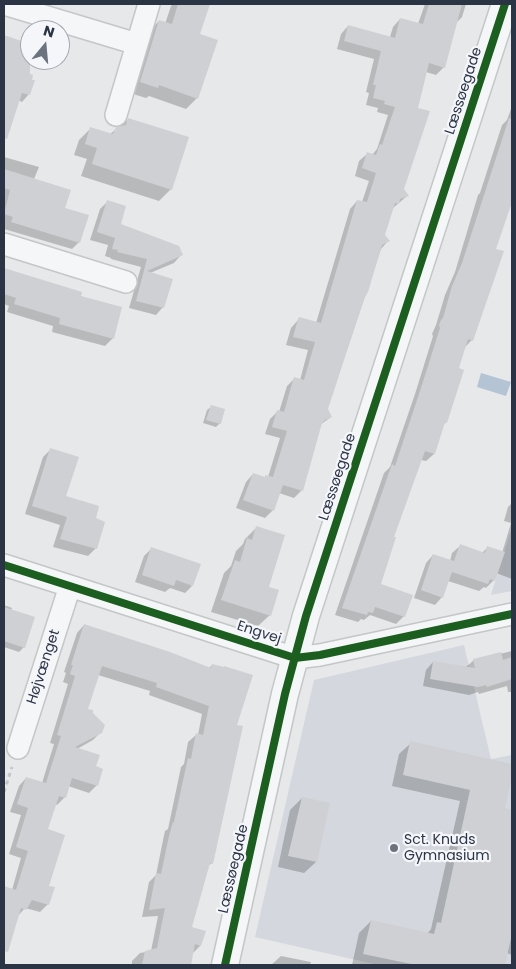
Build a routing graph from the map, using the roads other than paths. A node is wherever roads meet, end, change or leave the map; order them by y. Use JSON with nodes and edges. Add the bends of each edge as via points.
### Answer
{"nodes":[{"id":1,"x":4,"y":4,"type":"edge"},
{"id":2,"x":149,"y":4,"type":"edge"},
{"id":3,"x":505,"y":4,"type":"edge"},
{"id":4,"x":137,"y":44,"type":"junction"},
{"id":5,"x":116,"y":115,"type":"dead end"},
{"id":6,"x":4,"y":244,"type":"edge"},
{"id":7,"x":126,"y":282,"type":"dead end"},
{"id":8,"x":4,"y":565,"type":"edge"},
{"id":9,"x":70,"y":586,"type":"junction"},
{"id":10,"x":512,"y":614,"type":"edge"},
{"id":11,"x":295,"y":658,"type":"junction"},
{"id":12,"x":18,"y":748,"type":"road end"},
{"id":13,"x":225,"y":965,"type":"edge"}],
"edges":[{"from":1,"to":4,"type":"street"},
{"from":2,"to":4,"type":"street"},
{"from":3,"to":11,"type":"street","name":"Læssøegade"},
{"from":4,"to":5,"type":"street"},
{"from":6,"to":7,"type":"street"},
{"from":8,"to":9,"type":"street","name":"Engvej"},
{"from":9,"to":11,"type":"street","name":"Engvej"},
{"from":9,"to":12,"type":"street","name":"Højvænget"},
{"from":10,"to":11,"type":"street","name":"Engvej"},
{"from":11,"to":13,"type":"street","name":"Læssøegade"}]}
